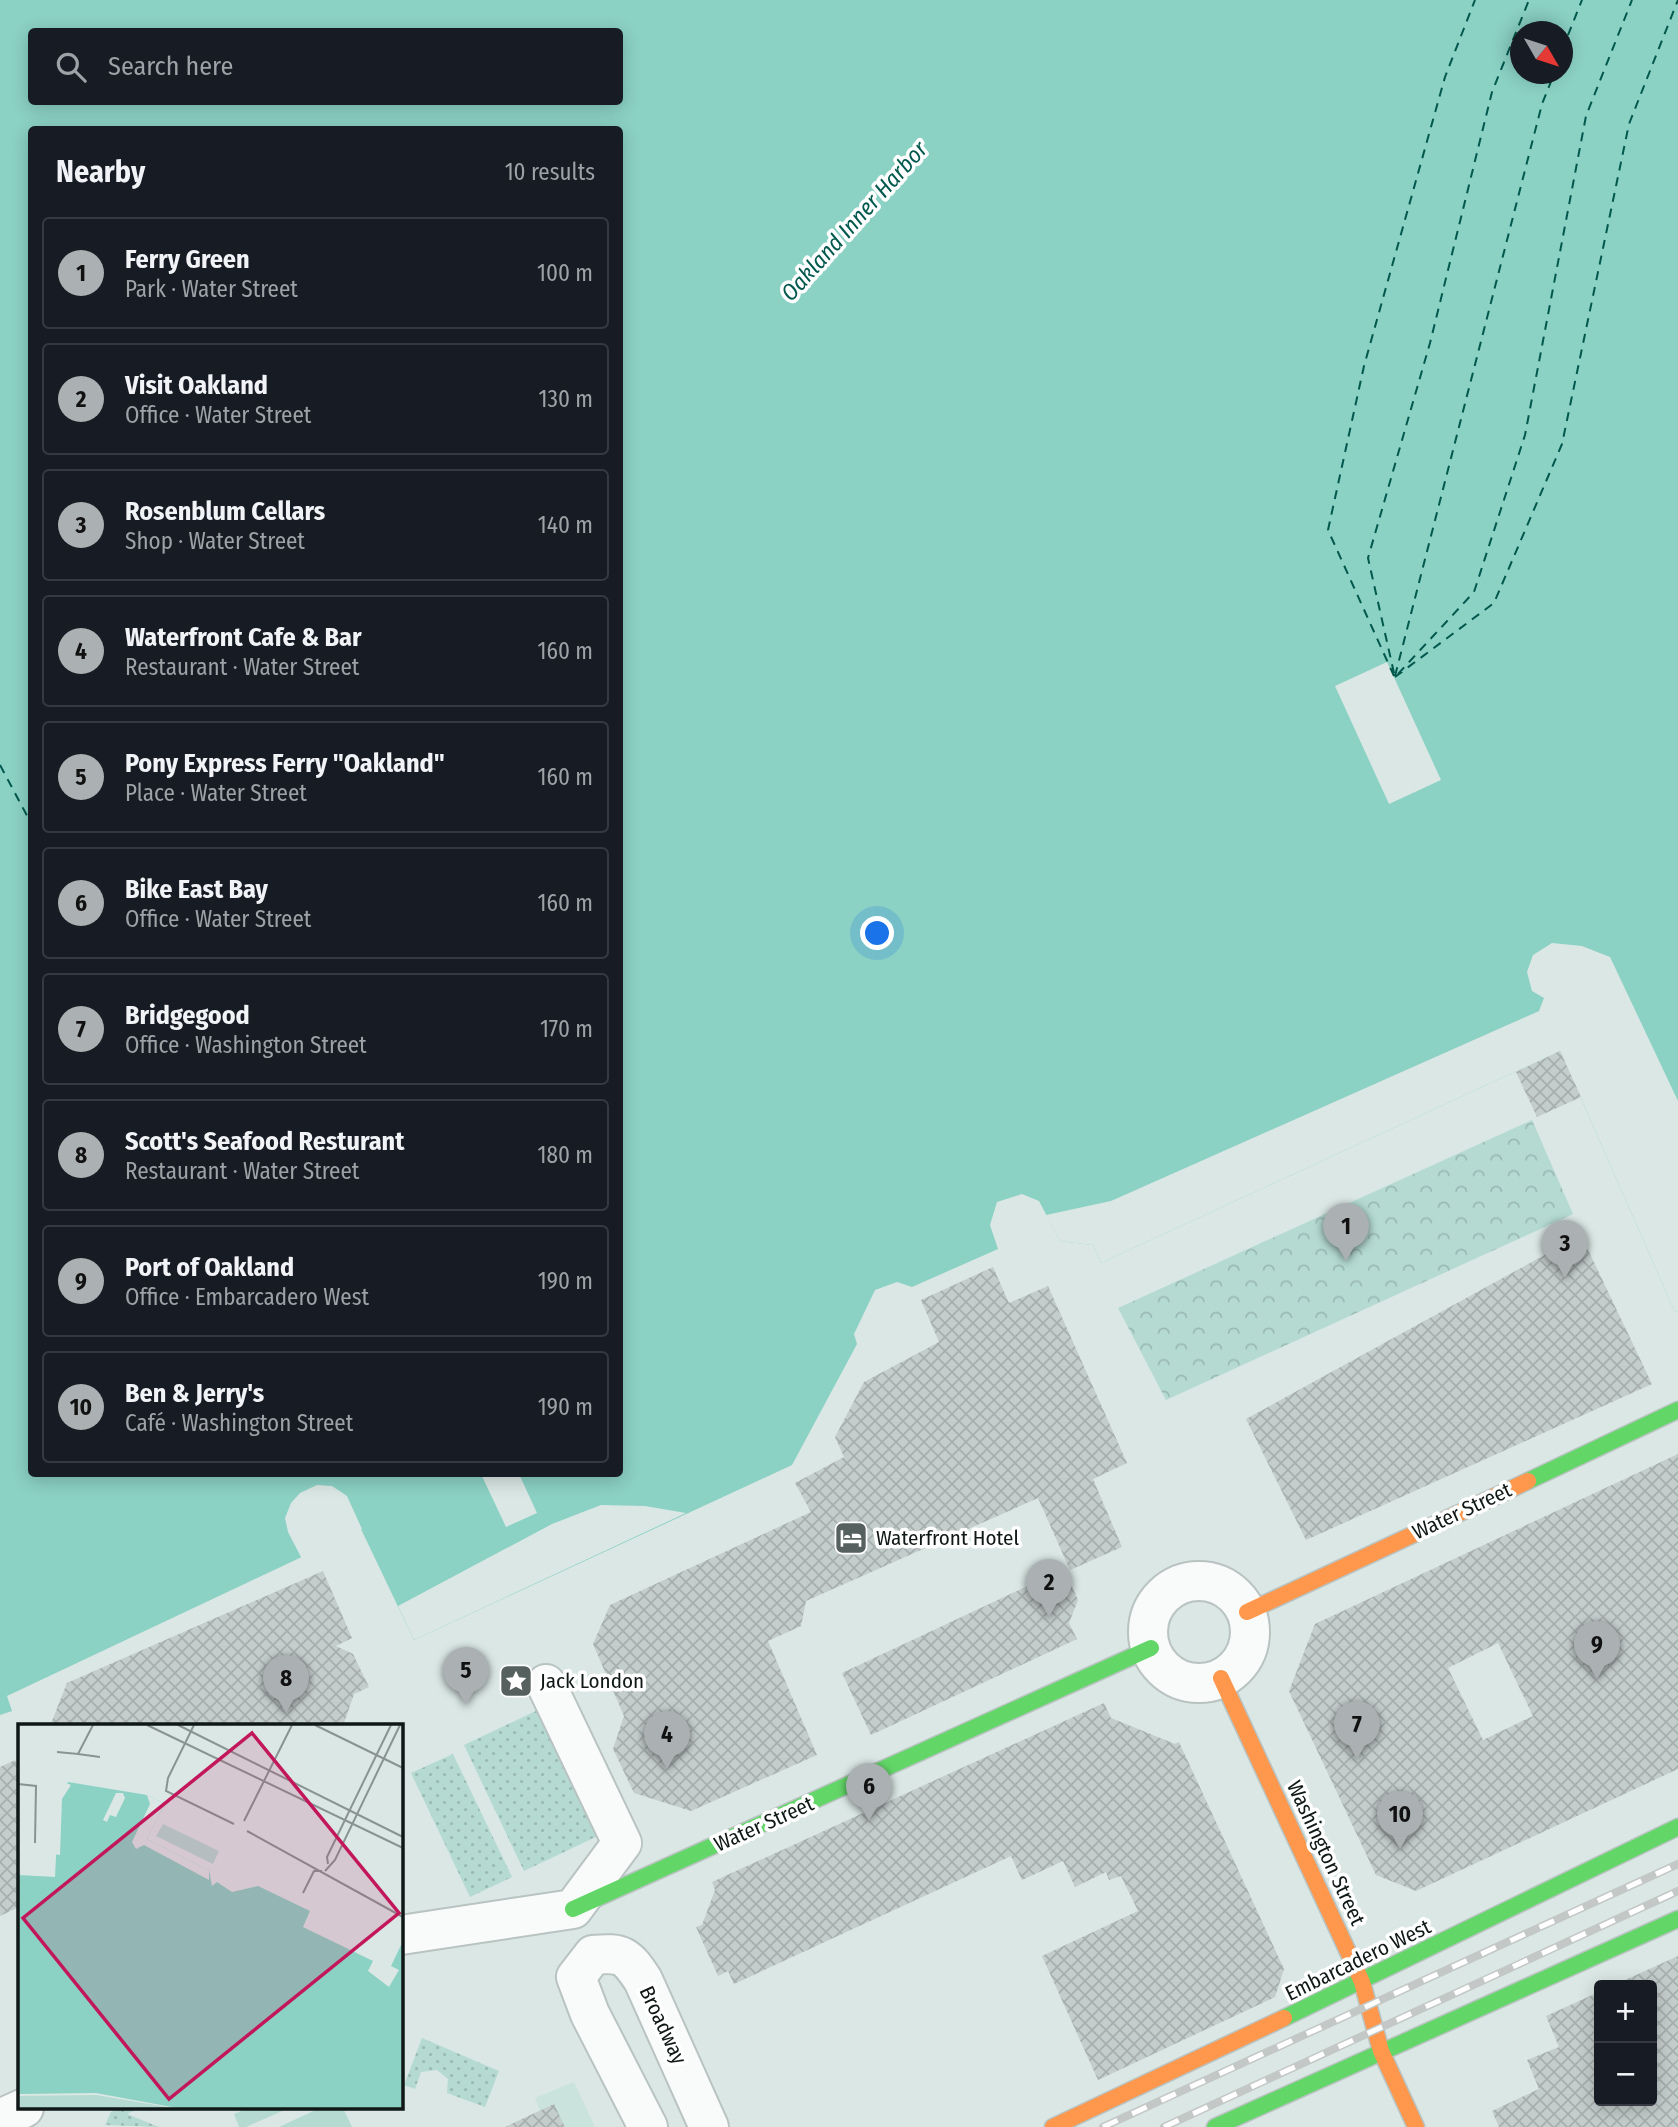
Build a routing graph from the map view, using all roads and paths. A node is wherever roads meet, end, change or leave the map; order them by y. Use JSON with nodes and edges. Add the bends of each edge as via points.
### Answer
{"nodes":[{"id":1,"x":1678,"y":1410,"type":"edge"},
{"id":2,"x":1247,"y":1612,"type":"junction"},
{"id":3,"x":1151,"y":1648,"type":"junction"},
{"id":4,"x":1221,"y":1678,"type":"junction"},
{"id":5,"x":546,"y":1684,"type":"dead end"},
{"id":6,"x":1678,"y":1827,"type":"edge"},
{"id":7,"x":573,"y":1909,"type":"junction"},
{"id":8,"x":1678,"y":1919,"type":"edge"},
{"id":9,"x":402,"y":1935,"type":"edge"},
{"id":10,"x":593,"y":1955,"type":"junction"},
{"id":11,"x":1362,"y":1983,"type":"junction"},
{"id":12,"x":1381,"y":2051,"type":"junction"},
{"id":13,"x":20,"y":2110,"type":"edge"},
{"id":14,"x":0,"y":2119,"type":"edge"},
{"id":15,"x":648,"y":2127,"type":"edge"},
{"id":16,"x":709,"y":2127,"type":"edge"},
{"id":17,"x":1053,"y":2127,"type":"edge"},
{"id":18,"x":1215,"y":2127,"type":"edge"},
{"id":19,"x":1416,"y":2127,"type":"edge"}],
"edges":[{"from":1,"to":2,"type":"street","name":"Water Street"},
{"from":2,"to":3,"type":"street","via":[[1228,1589],[1200,1581],[1184,1583],[1158,1602],[1148,1632]]},
{"from":2,"to":4,"type":"street","via":[[1250,1643],[1234,1670]]},
{"from":3,"to":4,"type":"street","via":[[1157,1662],[1179,1679],[1207,1683]]},
{"from":3,"to":7,"type":"street","name":"Water Street"},
{"from":4,"to":11,"type":"street","name":"Washington Street"},
{"from":5,"to":7,"type":"street","via":[[622,1843]]},
{"from":6,"to":11,"type":"street","name":"Embarcadero West"},
{"from":7,"to":9,"type":"street","name":"Water Street"},
{"from":7,"to":10,"type":"street"},
{"from":8,"to":12,"type":"street"},
{"from":10,"to":15,"type":"street","via":[[576,1977]]},
{"from":10,"to":16,"type":"street","name":"Broadway","via":[[616,1952],[630,1961],[643,1980]]},
{"from":11,"to":12,"type":"street","name":"Washington Street"},
{"from":11,"to":17,"type":"street","name":"Embarcadero West"},
{"from":12,"to":18,"type":"street"},
{"from":12,"to":19,"type":"street","name":"Washington Street"},
{"from":13,"to":14,"type":"street"}]}
